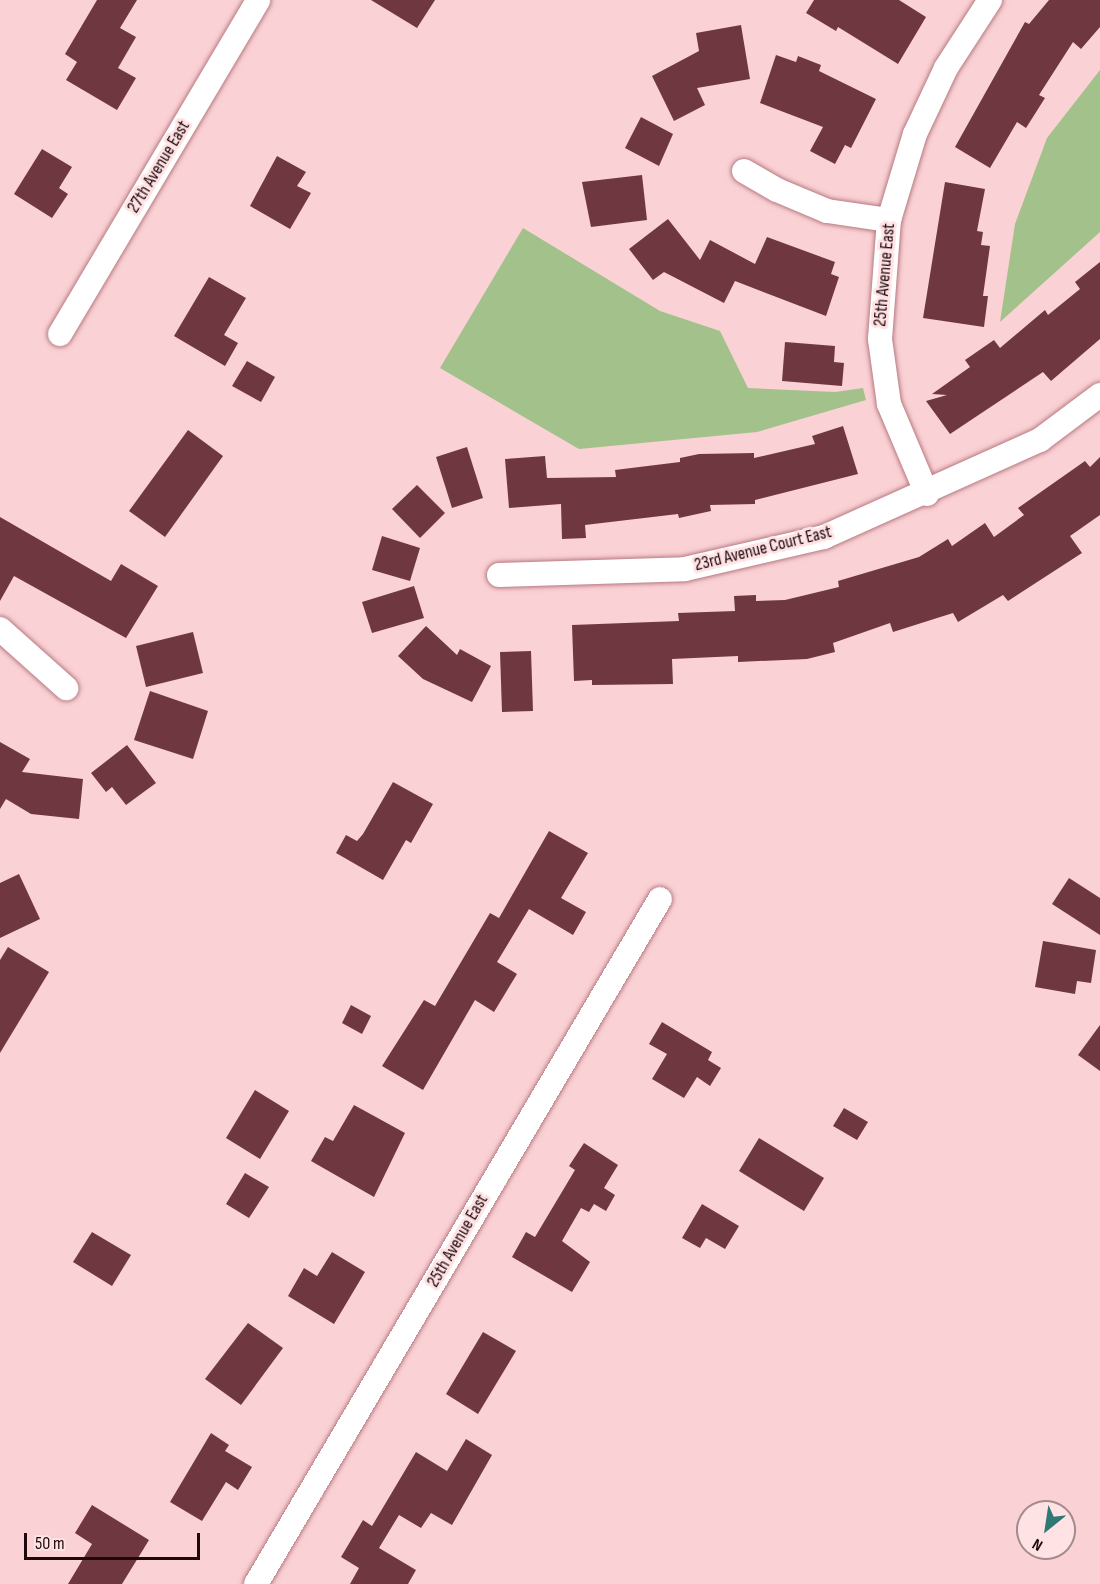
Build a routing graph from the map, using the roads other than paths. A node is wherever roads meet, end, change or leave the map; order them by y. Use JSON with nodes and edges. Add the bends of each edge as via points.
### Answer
{"nodes":[{"id":1,"x":258,"y":0,"type":"edge"},
{"id":2,"x":990,"y":0,"type":"edge"},
{"id":3,"x":744,"y":171,"type":"dead end"},
{"id":4,"x":889,"y":220,"type":"junction"},
{"id":5,"x":60,"y":334,"type":"dead end"},
{"id":6,"x":1100,"y":395,"type":"edge"},
{"id":7,"x":927,"y":494,"type":"junction"},
{"id":8,"x":499,"y":575,"type":"dead end"},
{"id":9,"x":0,"y":629,"type":"edge"},
{"id":10,"x":66,"y":688,"type":"dead end"},
{"id":11,"x":660,"y":899,"type":"dead end"},
{"id":12,"x":256,"y":1584,"type":"edge"}],
"edges":[{"from":1,"to":5,"type":"street","name":"27th Avenue East"},
{"from":2,"to":4,"type":"street","name":"25th Avenue East","via":[[937,87],[915,134]]},
{"from":3,"to":4,"type":"street","via":[[827,211]]},
{"from":4,"to":7,"type":"street","name":"25th Avenue East","via":[[880,339],[888,398]]},
{"from":6,"to":7,"type":"street","name":"23rd Avenue Court East","via":[[1040,441]]},
{"from":7,"to":8,"type":"street","name":"23rd Avenue Court East","via":[[825,537],[685,569]]},
{"from":9,"to":10,"type":"street"},
{"from":11,"to":12,"type":"street","name":"25th Avenue East"}]}
